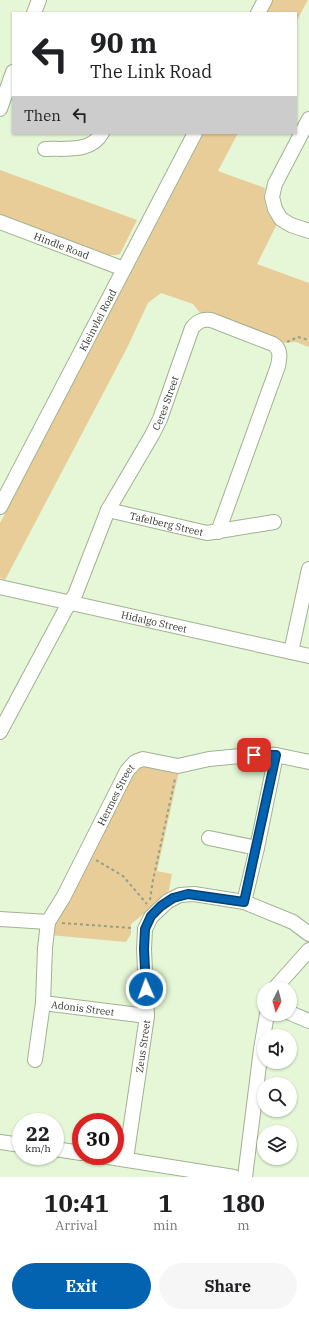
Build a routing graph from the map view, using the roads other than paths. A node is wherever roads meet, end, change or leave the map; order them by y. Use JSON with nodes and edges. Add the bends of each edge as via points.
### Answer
{"nodes":[{"id":1,"x":265,"y":0,"type":"edge"},
{"id":2,"x":259,"y":12,"type":"edge"},
{"id":3,"x":12,"y":75,"type":"edge"},
{"id":4,"x":0,"y":109,"type":"edge"},
{"id":5,"x":309,"y":119,"type":"edge"},
{"id":6,"x":101,"y":134,"type":"edge"},
{"id":7,"x":194,"y":134,"type":"edge"},
{"id":8,"x":45,"y":149,"type":"dead end"},
{"id":9,"x":0,"y":222,"type":"edge"},
{"id":10,"x":309,"y":231,"type":"edge"},
{"id":11,"x":124,"y":269,"type":"junction"},
{"id":12,"x":0,"y":507,"type":"edge"},
{"id":13,"x":108,"y":510,"type":"junction"},
{"id":14,"x":274,"y":522,"type":"dead end"},
{"id":15,"x":218,"y":532,"type":"junction"},
{"id":16,"x":309,"y":570,"type":"edge"},
{"id":17,"x":0,"y":587,"type":"edge"},
{"id":18,"x":69,"y":603,"type":"junction"},
{"id":19,"x":291,"y":652,"type":"junction"},
{"id":20,"x":309,"y":656,"type":"edge"},
{"id":21,"x":0,"y":732,"type":"edge"},
{"id":22,"x":276,"y":755,"type":"junction"},
{"id":23,"x":309,"y":762,"type":"edge"},
{"id":24,"x":210,"y":838,"type":"dead end"},
{"id":25,"x":257,"y":848,"type":"junction"},
{"id":26,"x":244,"y":902,"type":"junction"},
{"id":27,"x":0,"y":919,"type":"edge"},
{"id":28,"x":48,"y":922,"type":"junction"},
{"id":29,"x":309,"y":934,"type":"edge"},
{"id":30,"x":309,"y":950,"type":"edge"},
{"id":31,"x":281,"y":981,"type":"edge"},
{"id":32,"x":43,"y":1003,"type":"junction"},
{"id":33,"x":147,"y":1016,"type":"junction"},
{"id":34,"x":297,"y":1017,"type":"edge"},
{"id":35,"x":266,"y":1021,"type":"edge"},
{"id":36,"x":309,"y":1021,"type":"edge"},
{"id":37,"x":35,"y":1060,"type":"dead end"},
{"id":38,"x":0,"y":1142,"type":"edge"},
{"id":39,"x":12,"y":1144,"type":"edge"},
{"id":40,"x":126,"y":1159,"type":"joint"},
{"id":41,"x":234,"y":1177,"type":"edge"},
{"id":42,"x":245,"y":1177,"type":"edge"}],
"edges":[{"from":1,"to":2,"type":"street"},
{"from":3,"to":4,"type":"street"},
{"from":5,"to":10,"type":"street","via":[[275,184],[272,197],[274,209],[281,219]]},
{"from":6,"to":8,"type":"street","via":[[98,140],[84,147]]},
{"from":7,"to":11,"type":"street","name":"Kleinvlei Road"},
{"from":9,"to":11,"type":"street","name":"Hindle Road"},
{"from":11,"to":12,"type":"street","name":"Kleinvlei Road"},
{"from":13,"to":15,"type":"street","name":"Tafelberg Street","via":[[200,532]]},
{"from":13,"to":15,"type":"street","name":"Ceres Street","via":[[160,419],[191,331],[199,320],[211,320],[276,346],[280,356]]},
{"from":13,"to":18,"type":"street","name":"Ceres Street","via":[[75,595]]},
{"from":14,"to":15,"type":"street","name":"Tafelberg Street"},
{"from":16,"to":19,"type":"street"},
{"from":17,"to":18,"type":"street","name":"Hidalgo Street"},
{"from":18,"to":19,"type":"street","name":"Hidalgo Street"},
{"from":18,"to":21,"type":"street","name":"Ceres Street"},
{"from":19,"to":20,"type":"street","name":"Hidalgo Street"},
{"from":22,"to":23,"type":"street","name":"Hermes Street"},
{"from":22,"to":25,"type":"street"},
{"from":22,"to":28,"type":"street","name":"Hermes Street","via":[[209,759],[178,766],[143,759],[134,762]]},
{"from":24,"to":25,"type":"street"},
{"from":25,"to":26,"type":"street"},
{"from":26,"to":29,"type":"street","name":"Zeus Street","via":[[292,922]]},
{"from":26,"to":33,"type":"street","name":"Zeus Street","via":[[194,894],[180,895],[154,912],[145,929]]},
{"from":27,"to":28,"type":"street"},
{"from":28,"to":32,"type":"street","name":"Adonis Street"},
{"from":30,"to":31,"type":"street"},
{"from":32,"to":33,"type":"street","name":"Adonis Street"},
{"from":32,"to":37,"type":"street","name":"Adonis Street"},
{"from":33,"to":40,"type":"street","name":"Zeus Street"},
{"from":34,"to":36,"type":"street"},
{"from":35,"to":42,"type":"street"},
{"from":38,"to":39,"type":"street"},
{"from":40,"to":41,"type":"street"}]}
